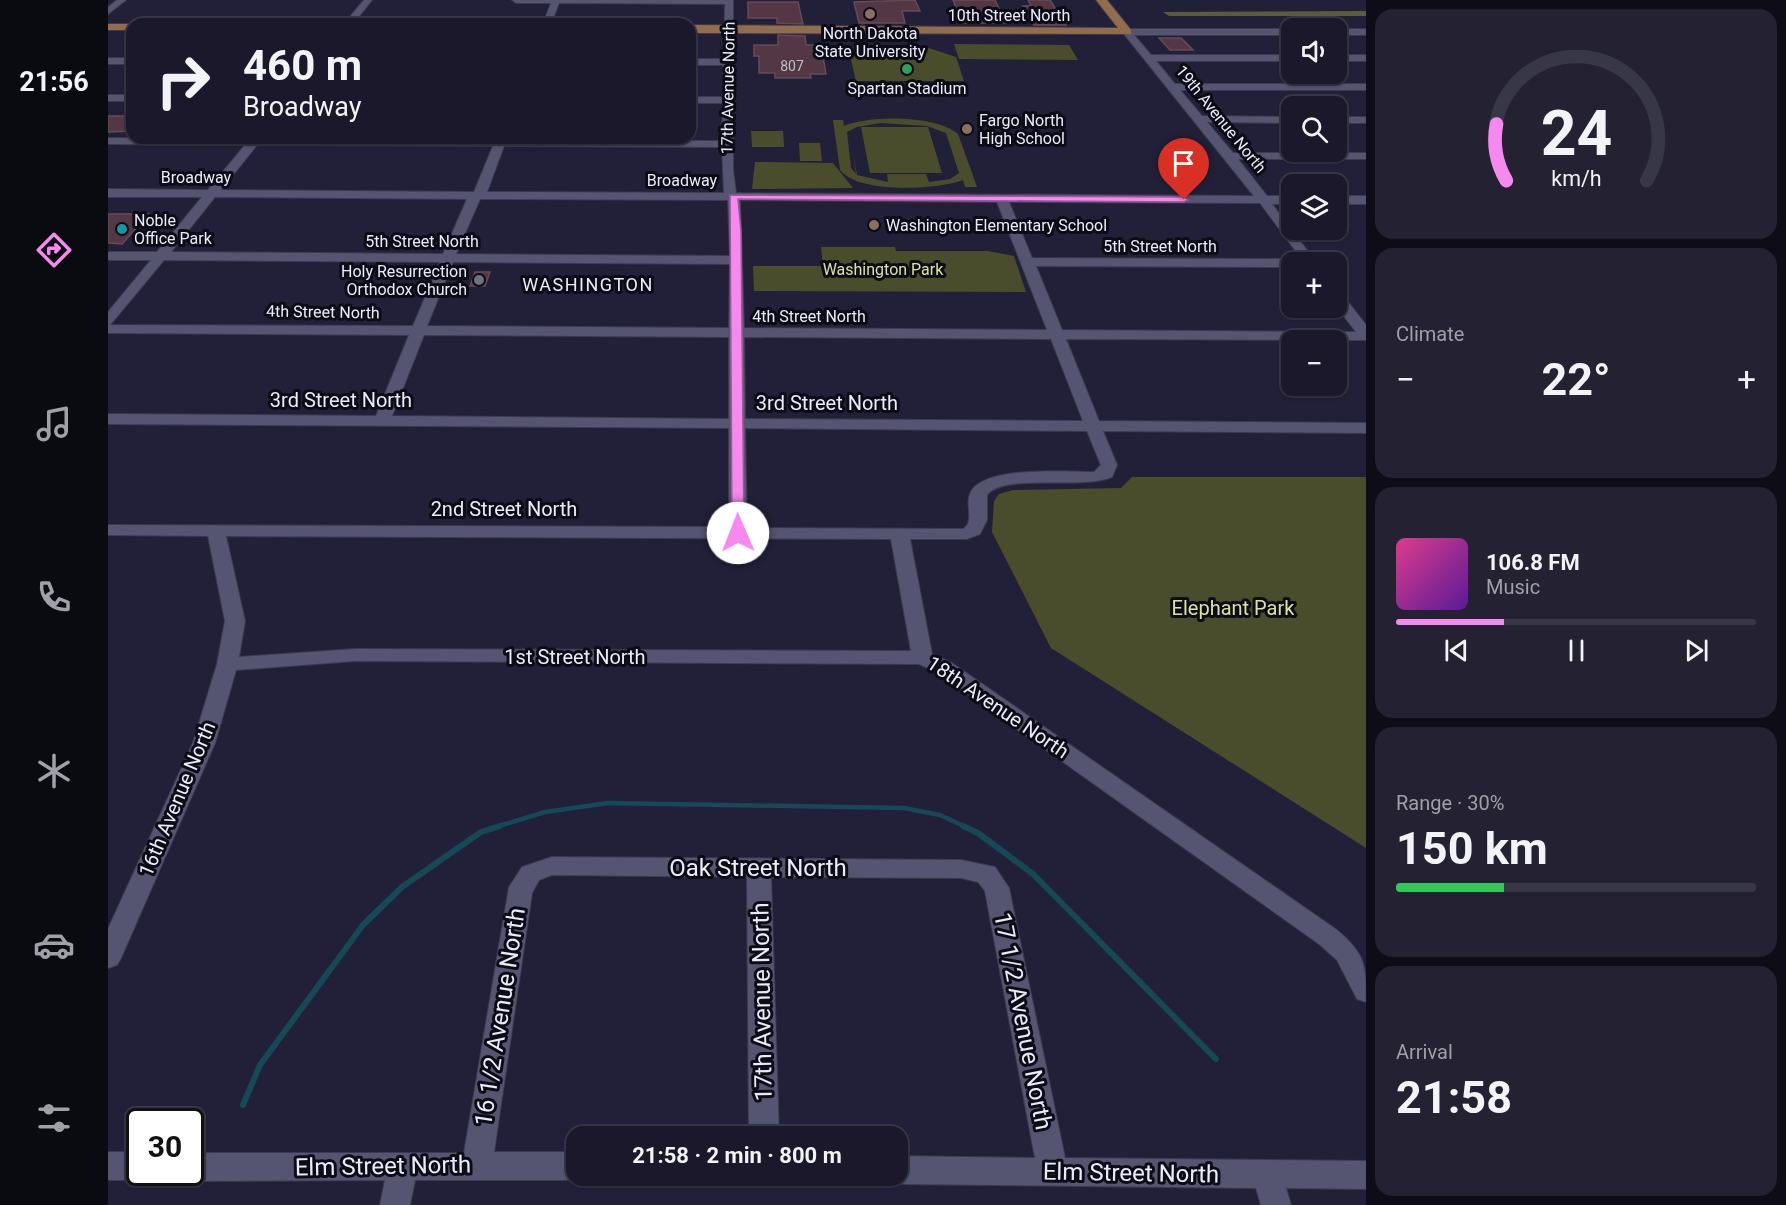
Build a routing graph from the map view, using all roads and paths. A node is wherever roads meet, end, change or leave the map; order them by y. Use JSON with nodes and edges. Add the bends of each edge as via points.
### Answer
{"nodes":[{"id":1,"x":122,"y":0,"type":"edge"},
{"id":2,"x":368,"y":0,"type":"edge"},
{"id":3,"x":516,"y":0,"type":"edge"},
{"id":4,"x":556,"y":0,"type":"edge"},
{"id":5,"x":729,"y":0,"type":"edge"},
{"id":6,"x":1101,"y":0,"type":"edge"},
{"id":7,"x":108,"y":11,"type":"edge"},
{"id":8,"x":353,"y":18,"type":"edge"},
{"id":9,"x":549,"y":18,"type":"edge"},
{"id":10,"x":108,"y":27,"type":"edge"},
{"id":11,"x":126,"y":27,"type":"edge"},
{"id":12,"x":696,"y":29,"type":"edge"},
{"id":13,"x":729,"y":29,"type":"junction"},
{"id":14,"x":1127,"y":32,"type":"junction"},
{"id":15,"x":1281,"y":32,"type":"edge"},
{"id":16,"x":1347,"y":32,"type":"edge"},
{"id":17,"x":1366,"y":32,"type":"edge"},
{"id":18,"x":1148,"y":58,"type":"junction"},
{"id":19,"x":1281,"y":58,"type":"edge"},
{"id":20,"x":1347,"y":58,"type":"edge"},
{"id":21,"x":1366,"y":58,"type":"edge"},
{"id":22,"x":108,"y":61,"type":"edge"},
{"id":23,"x":126,"y":61,"type":"edge"},
{"id":24,"x":696,"y":62,"type":"edge"},
{"id":25,"x":729,"y":62,"type":"junction"},
{"id":26,"x":1172,"y":87,"type":"junction"},
{"id":27,"x":1366,"y":87,"type":"edge"},
{"id":28,"x":108,"y":98,"type":"edge"},
{"id":29,"x":126,"y":98,"type":"edge"},
{"id":30,"x":696,"y":100,"type":"edge"},
{"id":31,"x":727,"y":100,"type":"junction"},
{"id":32,"x":1200,"y":119,"type":"junction"},
{"id":33,"x":1281,"y":120,"type":"edge"},
{"id":34,"x":1347,"y":120,"type":"edge"},
{"id":35,"x":1366,"y":120,"type":"edge"},
{"id":36,"x":108,"y":141,"type":"edge"},
{"id":37,"x":126,"y":141,"type":"edge"},
{"id":38,"x":252,"y":144,"type":"edge"},
{"id":39,"x":500,"y":144,"type":"edge"},
{"id":40,"x":696,"y":144,"type":"edge"},
{"id":41,"x":727,"y":144,"type":"junction"},
{"id":42,"x":1229,"y":156,"type":"junction"},
{"id":43,"x":1366,"y":156,"type":"edge"},
{"id":44,"x":108,"y":193,"type":"edge"},
{"id":45,"x":212,"y":193,"type":"junction"},
{"id":46,"x":476,"y":196,"type":"junction"},
{"id":47,"x":733,"y":197,"type":"junction"},
{"id":48,"x":1002,"y":199,"type":"junction"},
{"id":49,"x":1264,"y":200,"type":"junction"},
{"id":50,"x":1281,"y":200,"type":"edge"},
{"id":51,"x":1347,"y":200,"type":"edge"},
{"id":52,"x":1366,"y":200,"type":"edge"},
{"id":53,"x":1303,"y":252,"type":"edge"},
{"id":54,"x":108,"y":256,"type":"edge"},
{"id":55,"x":161,"y":256,"type":"junction"},
{"id":56,"x":449,"y":258,"type":"junction"},
{"id":57,"x":736,"y":260,"type":"junction"},
{"id":58,"x":1028,"y":262,"type":"junction"},
{"id":59,"x":1281,"y":263,"type":"edge"},
{"id":60,"x":1347,"y":310,"type":"edge"},
{"id":61,"x":108,"y":321,"type":"edge"},
{"id":62,"x":108,"y":329,"type":"edge"},
{"id":63,"x":418,"y":331,"type":"junction"},
{"id":64,"x":737,"y":334,"type":"junction"},
{"id":65,"x":1057,"y":335,"type":"junction"},
{"id":66,"x":1366,"y":335,"type":"edge"},
{"id":67,"x":108,"y":419,"type":"edge"},
{"id":68,"x":382,"y":421,"type":"junction"},
{"id":69,"x":736,"y":423,"type":"junction"},
{"id":70,"x":1093,"y":426,"type":"junction"},
{"id":71,"x":1366,"y":428,"type":"edge"},
{"id":72,"x":108,"y":530,"type":"edge"},
{"id":73,"x":216,"y":530,"type":"junction"},
{"id":74,"x":738,"y":533,"type":"junction"},
{"id":75,"x":900,"y":536,"type":"junction"},
{"id":76,"x":922,"y":658,"type":"junction"},
{"id":77,"x":227,"y":664,"type":"junction"},
{"id":78,"x":759,"y":867,"type":"junction"},
{"id":79,"x":532,"y":872,"type":"joint"},
{"id":80,"x":986,"y":874,"type":"joint"},
{"id":81,"x":108,"y":958,"type":"edge"},
{"id":82,"x":1366,"y":991,"type":"edge"},
{"id":83,"x":764,"y":1126,"type":"edge"},
{"id":84,"x":477,"y":1165,"type":"junction"},
{"id":85,"x":108,"y":1166,"type":"edge"},
{"id":86,"x":126,"y":1166,"type":"edge"},
{"id":87,"x":403,"y":1166,"type":"junction"},
{"id":88,"x":566,"y":1166,"type":"edge"},
{"id":89,"x":204,"y":1167,"type":"edge"},
{"id":90,"x":908,"y":1170,"type":"edge"},
{"id":91,"x":1053,"y":1172,"type":"junction"},
{"id":92,"x":1267,"y":1174,"type":"junction"},
{"id":93,"x":1366,"y":1175,"type":"edge"},
{"id":94,"x":395,"y":1205,"type":"edge"},
{"id":95,"x":1276,"y":1205,"type":"edge"}],
"edges":[{"from":1,"to":7,"type":"street"},
{"from":2,"to":8,"type":"street"},
{"from":3,"to":4,"type":"street"},
{"from":4,"to":5,"type":"street"},
{"from":4,"to":9,"type":"street"},
{"from":5,"to":13,"type":"street","name":"17th Avenue North"},
{"from":6,"to":14,"type":"main road","name":"19th Avenue North"},
{"from":10,"to":11,"type":"main road"},
{"from":12,"to":13,"type":"main road","name":"10th Street North"},
{"from":13,"to":14,"type":"main road","name":"10th Street North"},
{"from":13,"to":25,"type":"street","name":"17th Avenue North"},
{"from":14,"to":15,"type":"street","name":"10th Street North"},
{"from":14,"to":18,"type":"street","name":"19th Avenue North"},
{"from":16,"to":17,"type":"street"},
{"from":18,"to":19,"type":"street"},
{"from":18,"to":26,"type":"street","name":"19th Avenue North"},
{"from":20,"to":21,"type":"street"},
{"from":22,"to":23,"type":"street"},
{"from":24,"to":25,"type":"street"},
{"from":25,"to":31,"type":"street","name":"17th Avenue North"},
{"from":26,"to":27,"type":"street"},
{"from":26,"to":32,"type":"street","name":"19th Avenue North"},
{"from":28,"to":29,"type":"street"},
{"from":30,"to":31,"type":"street"},
{"from":31,"to":41,"type":"street","name":"17th Avenue North"},
{"from":32,"to":33,"type":"street"},
{"from":32,"to":42,"type":"street","name":"19th Avenue North"},
{"from":34,"to":35,"type":"street"},
{"from":36,"to":37,"type":"street"},
{"from":38,"to":45,"type":"street"},
{"from":39,"to":46,"type":"street","via":[[483,189]]},
{"from":40,"to":41,"type":"street"},
{"from":41,"to":47,"type":"street","name":"17th Avenue North","via":[[726,169]]},
{"from":42,"to":43,"type":"street"},
{"from":42,"to":49,"type":"street","name":"19th Avenue North"},
{"from":44,"to":45,"type":"street","name":"Broadway"},
{"from":45,"to":46,"type":"street","name":"Broadway"},
{"from":45,"to":55,"type":"street"},
{"from":46,"to":47,"type":"street","name":"Broadway"},
{"from":46,"to":56,"type":"street"},
{"from":47,"to":48,"type":"street","name":"Broadway"},
{"from":47,"to":57,"type":"street","name":"17th Avenue North"},
{"from":48,"to":49,"type":"street","name":"Broadway"},
{"from":48,"to":58,"type":"street"},
{"from":49,"to":50,"type":"street","name":"Broadway"},
{"from":49,"to":53,"type":"street","name":"19th Avenue North"},
{"from":51,"to":52,"type":"street"},
{"from":54,"to":55,"type":"street","name":"5th Street North"},
{"from":55,"to":56,"type":"street","name":"5th Street North"},
{"from":55,"to":61,"type":"street"},
{"from":56,"to":57,"type":"street","name":"5th Street North"},
{"from":56,"to":63,"type":"street"},
{"from":57,"to":64,"type":"street","name":"17th Avenue North"},
{"from":58,"to":59,"type":"street","name":"5th Street North"},
{"from":58,"to":65,"type":"street"},
{"from":60,"to":66,"type":"street"},
{"from":62,"to":63,"type":"street","name":"4th Street North"},
{"from":63,"to":64,"type":"street","name":"4th Street North"},
{"from":63,"to":68,"type":"street"},
{"from":64,"to":65,"type":"street","name":"4th Street North"},
{"from":64,"to":69,"type":"street","name":"17th Avenue North"},
{"from":65,"to":66,"type":"street","name":"4th Street North"},
{"from":65,"to":70,"type":"street"},
{"from":67,"to":68,"type":"street","name":"3rd Street North"},
{"from":68,"to":69,"type":"street","name":"3rd Street North"},
{"from":69,"to":70,"type":"street","name":"3rd Street North"},
{"from":69,"to":74,"type":"street","name":"17th Avenue North"},
{"from":70,"to":71,"type":"street","name":"3rd Street North"},
{"from":70,"to":75,"type":"street","via":[[1109,465],[1106,473],[1097,477],[988,484],[978,496],[975,531],[960,536]]},
{"from":72,"to":73,"type":"street","name":"2nd Street North"},
{"from":73,"to":74,"type":"street","name":"2nd Street North"},
{"from":73,"to":77,"type":"street","name":"16th Avenue North","via":[[235,621]]},
{"from":74,"to":75,"type":"street","name":"2nd Street North"},
{"from":75,"to":76,"type":"street","name":"18th Avenue North"},
{"from":76,"to":77,"type":"street","name":"1st Street North","via":[[355,655]]},
{"from":76,"to":82,"type":"street","name":"18th Avenue North","via":[[945,668],[1328,937],[1346,953]]},
{"from":77,"to":81,"type":"street","name":"16th Avenue North","via":[[204,743]]},
{"from":78,"to":79,"type":"street","name":"Oak Street North","via":[[552,866]]},
{"from":78,"to":80,"type":"street","name":"Oak Street North","via":[[969,869]]},
{"from":78,"to":83,"type":"street","name":"17th Avenue North"},
{"from":79,"to":84,"type":"street","name":"16 1/2 Avenue North","via":[[520,893]]},
{"from":80,"to":91,"type":"street","name":"17 1/2 Avenue North","via":[[997,888]]},
{"from":84,"to":87,"type":"street","name":"Elm Street North"},
{"from":84,"to":88,"type":"street","name":"Elm Street North"},
{"from":85,"to":86,"type":"street"},
{"from":87,"to":89,"type":"street","name":"Elm Street North"},
{"from":87,"to":94,"type":"street"},
{"from":90,"to":91,"type":"street","name":"Elm Street North"},
{"from":91,"to":92,"type":"street","name":"Elm Street North"},
{"from":92,"to":93,"type":"street","name":"Elm Street North"},
{"from":92,"to":95,"type":"street"}]}
